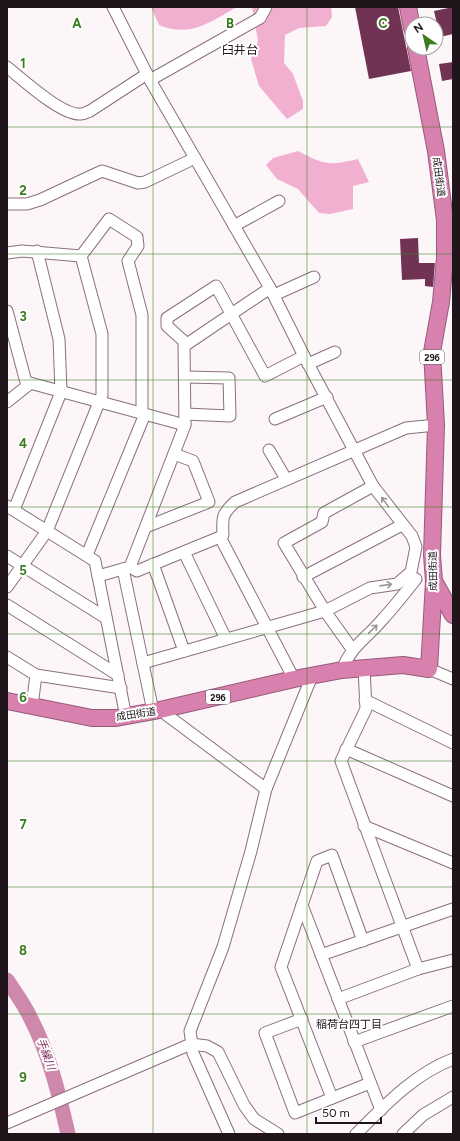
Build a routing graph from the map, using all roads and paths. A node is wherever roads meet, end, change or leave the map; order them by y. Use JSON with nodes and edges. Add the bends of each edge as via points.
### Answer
{"nodes":[{"id":1,"x":112,"y":7,"type":"edge"},
{"id":2,"x":266,"y":7,"type":"edge"},
{"id":3,"x":418,"y":56,"type":"edge"},
{"id":4,"x":7,"y":67,"type":"edge"},
{"id":5,"x":148,"y":77,"type":"junction"},
{"id":6,"x":195,"y":158,"type":"junction"},
{"id":7,"x":279,"y":201,"type":"dead end"},
{"id":8,"x":7,"y":204,"type":"edge"},
{"id":9,"x":234,"y":226,"type":"junction"},
{"id":10,"x":36,"y":252,"type":"junction"},
{"id":11,"x":7,"y":253,"type":"edge"},
{"id":12,"x":81,"y":256,"type":"junction"},
{"id":13,"x":314,"y":277,"type":"dead end"},
{"id":14,"x":272,"y":292,"type":"junction"},
{"id":15,"x":7,"y":311,"type":"edge"},
{"id":16,"x":232,"y":315,"type":"junction"},
{"id":17,"x":187,"y":344,"type":"junction"},
{"id":18,"x":335,"y":352,"type":"dead end"},
{"id":19,"x":306,"y":360,"type":"junction"},
{"id":20,"x":186,"y":377,"type":"junction"},
{"id":21,"x":26,"y":386,"type":"junction"},
{"id":22,"x":61,"y":392,"type":"junction"},
{"id":23,"x":327,"y":397,"type":"junction"},
{"id":24,"x":7,"y":402,"type":"edge"},
{"id":25,"x":100,"y":403,"type":"junction"},
{"id":26,"x":144,"y":413,"type":"junction"},
{"id":27,"x":185,"y":419,"type":"junction"},
{"id":28,"x":275,"y":419,"type":"dead end"},
{"id":29,"x":436,"y":425,"type":"junction"},
{"id":30,"x":269,"y":450,"type":"dead end"},
{"id":31,"x":354,"y":450,"type":"junction"},
{"id":32,"x":174,"y":454,"type":"junction"},
{"id":33,"x":286,"y":479,"type":"junction"},
{"id":34,"x":373,"y":486,"type":"junction"},
{"id":35,"x":10,"y":508,"type":"edge"},
{"id":36,"x":402,"y":525,"type":"junction"},
{"id":37,"x":146,"y":527,"type":"junction"},
{"id":38,"x":47,"y":531,"type":"junction"},
{"id":39,"x":220,"y":537,"type":"junction"},
{"id":40,"x":184,"y":552,"type":"junction"},
{"id":41,"x":87,"y":554,"type":"junction"},
{"id":42,"x":7,"y":556,"type":"edge"},
{"id":43,"x":153,"y":564,"type":"junction"},
{"id":44,"x":22,"y":565,"type":"junction"},
{"id":45,"x":127,"y":568,"type":"junction"},
{"id":46,"x":98,"y":576,"type":"junction"},
{"id":47,"x":413,"y":576,"type":"junction"},
{"id":48,"x":303,"y":577,"type":"junction"},
{"id":49,"x":434,"y":584,"type":"junction"},
{"id":50,"x":7,"y":587,"type":"edge"},
{"id":51,"x":7,"y":605,"type":"edge"},
{"id":52,"x":324,"y":611,"type":"junction"},
{"id":53,"x":453,"y":615,"type":"edge"},
{"id":54,"x":106,"y":618,"type":"junction"},
{"id":55,"x":266,"y":628,"type":"junction"},
{"id":56,"x":226,"y":639,"type":"junction"},
{"id":57,"x":352,"y":649,"type":"junction"},
{"id":58,"x":184,"y":651,"type":"junction"},
{"id":59,"x":7,"y":657,"type":"edge"},
{"id":60,"x":143,"y":663,"type":"junction"},
{"id":61,"x":364,"y":668,"type":"junction"},
{"id":62,"x":429,"y":669,"type":"junction"},
{"id":63,"x":342,"y":670,"type":"junction"},
{"id":64,"x":36,"y":675,"type":"junction"},
{"id":65,"x":118,"y":675,"type":"junction"},
{"id":66,"x":453,"y":675,"type":"edge"},
{"id":67,"x":312,"y":676,"type":"junction"},
{"id":68,"x":294,"y":679,"type":"junction"},
{"id":69,"x":453,"y":679,"type":"edge"},
{"id":70,"x":121,"y":688,"type":"junction"},
{"id":71,"x":9,"y":699,"type":"edge"},
{"id":72,"x":366,"y":700,"type":"junction"},
{"id":73,"x":32,"y":706,"type":"junction"},
{"id":74,"x":157,"y":711,"type":"junction"},
{"id":75,"x":126,"y":717,"type":"junction"},
{"id":76,"x":453,"y":743,"type":"edge"},
{"id":77,"x":346,"y":750,"type":"junction"},
{"id":78,"x":266,"y":789,"type":"junction"},
{"id":79,"x":453,"y":796,"type":"edge"},
{"id":80,"x":364,"y":826,"type":"junction"},
{"id":81,"x":453,"y":862,"type":"edge"},
{"id":82,"x":302,"y":905,"type":"junction"},
{"id":83,"x":453,"y":909,"type":"edge"},
{"id":84,"x":402,"y":926,"type":"junction"},
{"id":85,"x":363,"y":941,"type":"junction"},
{"id":86,"x":321,"y":956,"type":"junction"},
{"id":87,"x":453,"y":960,"type":"edge"},
{"id":88,"x":418,"y":968,"type":"junction"},
{"id":89,"x":338,"y":999,"type":"junction"},
{"id":90,"x":453,"y":1006,"type":"edge"},
{"id":91,"x":302,"y":1019,"type":"junction"},
{"id":92,"x":354,"y":1042,"type":"junction"},
{"id":93,"x":191,"y":1044,"type":"junction"},
{"id":94,"x":453,"y":1059,"type":"edge"},
{"id":95,"x":370,"y":1083,"type":"junction"},
{"id":96,"x":453,"y":1097,"type":"edge"},
{"id":97,"x":332,"y":1098,"type":"junction"},
{"id":98,"x":381,"y":1110,"type":"junction"},
{"id":99,"x":7,"y":1123,"type":"edge"},
{"id":100,"x":228,"y":1134,"type":"edge"},
{"id":101,"x":278,"y":1134,"type":"edge"},
{"id":102,"x":356,"y":1134,"type":"edge"},
{"id":103,"x":403,"y":1134,"type":"edge"}],
"edges":[{"from":1,"to":5,"type":"street"},
{"from":2,"to":5,"type":"street","via":[[260,18]]},
{"from":3,"to":29,"type":"highway","name":"成田街道","number":"296","via":[[436,151],[445,220],[441,302],[432,352]]},
{"from":4,"to":5,"type":"street","via":[[62,109],[80,114],[90,111]]},
{"from":5,"to":6,"type":"street"},
{"from":6,"to":8,"type":"street","via":[[145,182],[102,172],[40,200],[27,204]]},
{"from":6,"to":9,"type":"street"},
{"from":7,"to":9,"type":"street"},
{"from":9,"to":14,"type":"street"},
{"from":10,"to":11,"type":"street","via":[[22,250]]},
{"from":10,"to":12,"type":"street"},
{"from":10,"to":22,"type":"street","via":[[59,339]]},
{"from":12,"to":25,"type":"street","via":[[102,334]]},
{"from":12,"to":26,"type":"street","via":[[109,219],[137,237],[138,246],[128,261],[142,315]]},
{"from":13,"to":14,"type":"street"},
{"from":14,"to":16,"type":"street"},
{"from":14,"to":19,"type":"street"},
{"from":15,"to":21,"type":"street"},
{"from":16,"to":17,"type":"street"},
{"from":16,"to":17,"type":"street","via":[[216,286],[167,318],[167,326]]},
{"from":16,"to":19,"type":"street","via":[[265,376]]},
{"from":17,"to":20,"type":"street","via":[[184,346]]},
{"from":18,"to":19,"type":"street"},
{"from":19,"to":23,"type":"street"},
{"from":20,"to":27,"type":"street"},
{"from":20,"to":27,"type":"street","via":[[229,378],[230,416]]},
{"from":21,"to":22,"type":"street","via":[[30,383]]},
{"from":21,"to":24,"type":"street"},
{"from":22,"to":25,"type":"street"},
{"from":22,"to":35,"type":"street"},
{"from":23,"to":28,"type":"street"},
{"from":23,"to":31,"type":"street"},
{"from":25,"to":26,"type":"street"},
{"from":25,"to":38,"type":"street"},
{"from":26,"to":27,"type":"street"},
{"from":26,"to":41,"type":"street"},
{"from":27,"to":32,"type":"street"},
{"from":29,"to":31,"type":"street","via":[[406,428]]},
{"from":29,"to":49,"type":"highway","name":"成田街道","number":"296","via":[[432,555]]},
{"from":30,"to":33,"type":"street"},
{"from":31,"to":33,"type":"street"},
{"from":31,"to":34,"type":"street"},
{"from":32,"to":37,"type":"street"},
{"from":32,"to":37,"type":"street","via":[[193,461],[209,502]]},
{"from":33,"to":39,"type":"street","via":[[235,502],[224,513],[223,535]]},
{"from":36,"to":34,"type":"street","one_way":true},
{"from":34,"to":48,"type":"street","via":[[324,513],[322,522],[284,543]]},
{"from":35,"to":38,"type":"street"},
{"from":36,"to":47,"type":"street","via":[[412,536],[416,547]]},
{"from":36,"to":48,"type":"street"},
{"from":37,"to":45,"type":"street"},
{"from":38,"to":41,"type":"street"},
{"from":38,"to":44,"type":"street"},
{"from":39,"to":40,"type":"street"},
{"from":39,"to":55,"type":"street"},
{"from":40,"to":43,"type":"street"},
{"from":40,"to":56,"type":"street"},
{"from":41,"to":46,"type":"street","via":[[95,561]]},
{"from":42,"to":44,"type":"street"},
{"from":43,"to":45,"type":"street","via":[[137,571]]},
{"from":43,"to":58,"type":"street"},
{"from":44,"to":50,"type":"street"},
{"from":44,"to":54,"type":"street"},
{"from":45,"to":46,"type":"street"},
{"from":45,"to":60,"type":"street"},
{"from":46,"to":54,"type":"street"},
{"from":47,"to":49,"type":"street"},
{"from":52,"to":47,"type":"street","one_way":true,"via":[[363,590],[397,584]]},
{"from":57,"to":47,"type":"street","one_way":true,"via":[[382,621]]},
{"from":48,"to":52,"type":"street"},
{"from":49,"to":53,"type":"highway"},
{"from":49,"to":62,"type":"highway","name":"成田街道","number":"296"},
{"from":51,"to":65,"type":"street"},
{"from":52,"to":55,"type":"street"},
{"from":52,"to":57,"type":"street"},
{"from":54,"to":65,"type":"street"},
{"from":55,"to":56,"type":"street"},
{"from":55,"to":68,"type":"street"},
{"from":56,"to":58,"type":"street"},
{"from":57,"to":63,"type":"street"},
{"from":58,"to":60,"type":"street"},
{"from":59,"to":64,"type":"street"},
{"from":60,"to":74,"type":"street"},
{"from":61,"to":62,"type":"highway","name":"成田街道","number":"296","via":[[403,665]]},
{"from":61,"to":63,"type":"highway","name":"成田街道","number":"296"},
{"from":61,"to":72,"type":"street"},
{"from":62,"to":66,"type":"street"},
{"from":62,"to":69,"type":"street"},
{"from":63,"to":67,"type":"highway","name":"成田街道","number":"296"},
{"from":64,"to":70,"type":"street"},
{"from":64,"to":73,"type":"street"},
{"from":65,"to":70,"type":"street"},
{"from":67,"to":68,"type":"highway","name":"成田街道","number":"296"},
{"from":67,"to":78,"type":"street"},
{"from":68,"to":74,"type":"highway","name":"成田街道","number":"296"},
{"from":70,"to":75,"type":"street"},
{"from":71,"to":73,"type":"highway","name":"成田街道","number":"296"},
{"from":72,"to":76,"type":"street"},
{"from":72,"to":77,"type":"street","via":[[366,709]]},
{"from":73,"to":75,"type":"highway","name":"成田街道","number":"296","via":[[92,718]]},
{"from":74,"to":75,"type":"highway","name":"成田街道","number":"296"},
{"from":74,"to":78,"type":"street"},
{"from":77,"to":79,"type":"street"},
{"from":77,"to":80,"type":"street","via":[[341,761]]},
{"from":78,"to":93,"type":"street","via":[[223,947],[190,1031]]},
{"from":80,"to":81,"type":"street"},
{"from":80,"to":84,"type":"street"},
{"from":82,"to":85,"type":"street","via":[[317,861],[332,855]]},
{"from":82,"to":86,"type":"street"},
{"from":82,"to":91,"type":"street","via":[[281,967]]},
{"from":83,"to":84,"type":"street"},
{"from":84,"to":85,"type":"street"},
{"from":84,"to":88,"type":"street"},
{"from":85,"to":86,"type":"street"},
{"from":86,"to":89,"type":"street"},
{"from":87,"to":88,"type":"street"},
{"from":88,"to":89,"type":"street"},
{"from":89,"to":92,"type":"street"},
{"from":90,"to":92,"type":"street"},
{"from":91,"to":97,"type":"street"},
{"from":91,"to":97,"type":"street","via":[[265,1034],[295,1113]]},
{"from":92,"to":95,"type":"street"},
{"from":93,"to":99,"type":"street"},
{"from":93,"to":100,"type":"street"},
{"from":93,"to":101,"type":"street","via":[[207,1046],[218,1052],[244,1105],[254,1119]]},
{"from":94,"to":98,"type":"street","via":[[414,1080]]},
{"from":95,"to":97,"type":"street"},
{"from":95,"to":98,"type":"street"},
{"from":96,"to":103,"type":"street","via":[[423,1115]]},
{"from":98,"to":102,"type":"street"}]}
